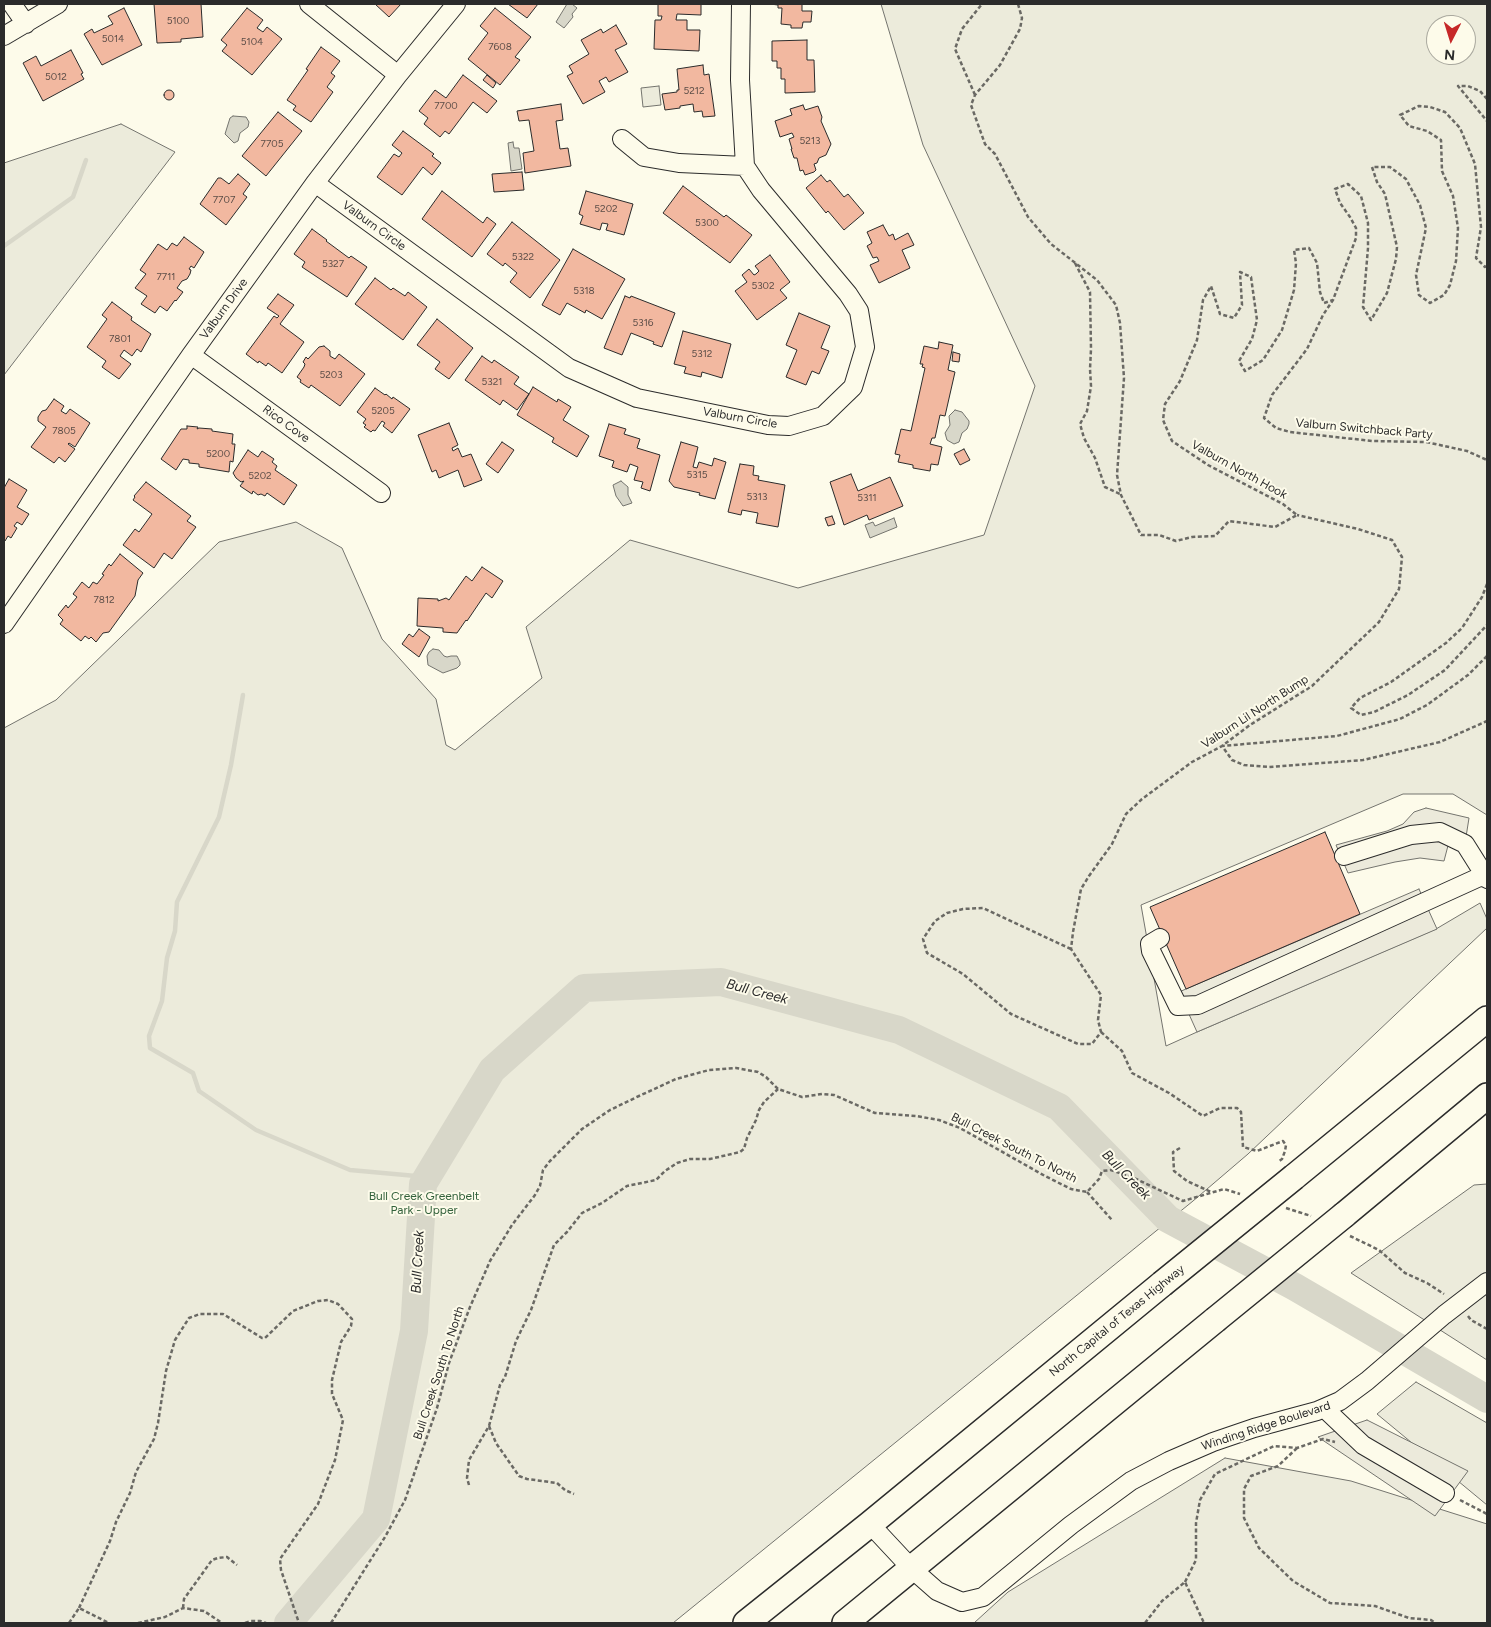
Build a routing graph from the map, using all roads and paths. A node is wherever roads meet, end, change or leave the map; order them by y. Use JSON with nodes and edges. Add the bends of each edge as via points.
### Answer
{"nodes":[{"id":1,"x":12,"y":4,"type":"edge"},
{"id":2,"x":58,"y":4,"type":"edge"},
{"id":3,"x":309,"y":4,"type":"edge"},
{"id":4,"x":456,"y":4,"type":"edge"},
{"id":5,"x":741,"y":4,"type":"edge"},
{"id":6,"x":982,"y":4,"type":"edge"},
{"id":7,"x":1018,"y":4,"type":"edge"},
{"id":8,"x":26,"y":24,"type":"junction"},
{"id":9,"x":4,"y":36,"type":"edge"},
{"id":10,"x":398,"y":75,"type":"junction"},
{"id":11,"x":975,"y":95,"type":"junction"},
{"id":12,"x":1487,"y":99,"type":"edge"},
{"id":13,"x":1487,"y":121,"type":"edge"},
{"id":14,"x":622,"y":139,"type":"dead end"},
{"id":15,"x":745,"y":166,"type":"junction"},
{"id":16,"x":316,"y":183,"type":"junction"},
{"id":17,"x":1074,"y":262,"type":"junction"},
{"id":18,"x":1487,"y":266,"type":"edge"},
{"id":19,"x":1333,"y":300,"type":"junction"},
{"id":20,"x":191,"y":355,"type":"junction"},
{"id":21,"x":1487,"y":460,"type":"edge"},
{"id":22,"x":381,"y":493,"type":"dead end"},
{"id":23,"x":1121,"y":495,"type":"junction"},
{"id":24,"x":1297,"y":515,"type":"junction"},
{"id":25,"x":1487,"y":584,"type":"edge"},
{"id":26,"x":4,"y":624,"type":"edge"},
{"id":27,"x":1487,"y":624,"type":"edge"},
{"id":28,"x":1487,"y":656,"type":"edge"},
{"id":29,"x":1487,"y":722,"type":"edge"},
{"id":30,"x":1222,"y":746,"type":"junction"},
{"id":31,"x":1344,"y":856,"type":"dead end"},
{"id":32,"x":1486,"y":877,"type":"edge"},
{"id":33,"x":1160,"y":938,"type":"dead end"},
{"id":34,"x":1072,"y":949,"type":"junction"},
{"id":35,"x":1487,"y":1019,"type":"edge"},
{"id":36,"x":1101,"y":1032,"type":"junction"},
{"id":37,"x":778,"y":1089,"type":"junction"},
{"id":38,"x":1487,"y":1096,"type":"edge"},
{"id":39,"x":1180,"y":1148,"type":"dead end"},
{"id":40,"x":1285,"y":1170,"type":"junction"},
{"id":41,"x":1087,"y":1192,"type":"junction"},
{"id":42,"x":1212,"y":1192,"type":"junction"},
{"id":43,"x":1241,"y":1195,"type":"dead end"},
{"id":44,"x":1285,"y":1208,"type":"dead end"},
{"id":45,"x":1316,"y":1219,"type":"dead end"},
{"id":46,"x":1112,"y":1220,"type":"dead end"},
{"id":47,"x":1343,"y":1224,"type":"junction"},
{"id":48,"x":1487,"y":1282,"type":"edge"},
{"id":49,"x":1458,"y":1304,"type":"junction"},
{"id":50,"x":1487,"y":1329,"type":"edge"},
{"id":51,"x":1324,"y":1408,"type":"junction"},
{"id":52,"x":489,"y":1426,"type":"junction"},
{"id":53,"x":1297,"y":1448,"type":"junction"},
{"id":54,"x":1368,"y":1448,"type":"junction"},
{"id":55,"x":469,"y":1485,"type":"dead end"},
{"id":56,"x":1445,"y":1493,"type":"joint"},
{"id":57,"x":574,"y":1494,"type":"dead end"},
{"id":58,"x":1487,"y":1514,"type":"edge"},
{"id":59,"x":870,"y":1524,"type":"junction"},
{"id":60,"x":237,"y":1564,"type":"dead end"},
{"id":61,"x":912,"y":1569,"type":"junction"},
{"id":62,"x":1185,"y":1582,"type":"junction"},
{"id":63,"x":79,"y":1608,"type":"junction"},
{"id":64,"x":183,"y":1608,"type":"junction"},
{"id":65,"x":251,"y":1622,"type":"edge"},
{"id":66,"x":68,"y":1623,"type":"edge"},
{"id":67,"x":109,"y":1623,"type":"edge"},
{"id":68,"x":138,"y":1623,"type":"edge"},
{"id":69,"x":222,"y":1623,"type":"edge"},
{"id":70,"x":245,"y":1623,"type":"edge"},
{"id":71,"x":266,"y":1623,"type":"edge"},
{"id":72,"x":299,"y":1623,"type":"edge"},
{"id":73,"x":331,"y":1623,"type":"edge"},
{"id":74,"x":746,"y":1623,"type":"edge"},
{"id":75,"x":845,"y":1623,"type":"edge"},
{"id":76,"x":1145,"y":1623,"type":"edge"},
{"id":77,"x":1204,"y":1623,"type":"edge"},
{"id":78,"x":1436,"y":1623,"type":"edge"}],
"edges":[{"from":1,"to":8,"type":"street"},
{"from":2,"to":8,"type":"street"},
{"from":3,"to":10,"type":"street"},
{"from":4,"to":10,"type":"street","name":"Valburn Drive"},
{"from":5,"to":15,"type":"street","via":[[740,80]]},
{"from":6,"to":11,"type":"path","via":[[962,30],[955,49]]},
{"from":7,"to":11,"type":"path","via":[[1022,18],[1020,29],[1000,65]]},
{"from":8,"to":9,"type":"street"},
{"from":10,"to":16,"type":"street","name":"Valburn Drive"},
{"from":11,"to":17,"type":"path","name":"Valburn North Hook","via":[[971,105],[985,144],[995,154],[1028,217],[1051,244]]},
{"from":12,"to":13,"type":"path","via":[[1480,91],[1458,86]]},
{"from":14,"to":15,"type":"street","via":[[644,157],[679,163]]},
{"from":15,"to":16,"type":"street","name":"Valburn Circle","via":[[859,311],[865,347],[853,387],[823,416],[789,426],[768,426],[637,398],[569,368]]},
{"from":16,"to":20,"type":"street","name":"Valburn Drive"},
{"from":17,"to":23,"type":"path","name":"Valburn North Hook","via":[[1097,280],[1116,304],[1120,323],[1124,378],[1117,475]]},
{"from":17,"to":23,"type":"path","via":[[1090,292],[1091,386],[1080,424],[1105,488]]},
{"from":18,"to":19,"type":"path","name":"Valburn Switchback Party","via":[[1476,258],[1481,227],[1475,164],[1460,128],[1444,112],[1430,106],[1419,106],[1400,115],[1409,126],[1441,140],[1442,171],[1453,196],[1458,228],[1456,261],[1450,285],[1444,295],[1430,303],[1419,295],[1416,275],[1426,228],[1420,205],[1406,179],[1390,167],[1372,167],[1385,194],[1397,247],[1396,259],[1386,293],[1371,320],[1363,307],[1368,223],[1361,196],[1348,184],[1336,189],[1340,203],[1356,228],[1356,238]]},
{"from":19,"to":21,"type":"path","name":"Valburn Switchback Party","via":[[1307,349],[1272,395],[1264,418],[1276,428],[1290,432],[1372,441],[1426,442],[1467,451]]},
{"from":19,"to":24,"type":"path","name":"Valburn North Hook","via":[[1324,303],[1317,264],[1309,248],[1294,250],[1294,290],[1282,330],[1263,360],[1244,371],[1239,361],[1252,339],[1257,320],[1251,277],[1240,272],[1242,305],[1234,318],[1220,314],[1211,286],[1203,300],[1198,340],[1180,381],[1164,404],[1163,420],[1172,441]]},
{"from":20,"to":22,"type":"street","name":"Rico Cove"},
{"from":20,"to":26,"type":"street","name":"Valburn Drive"},
{"from":23,"to":24,"type":"path","name":"Valburn North Hook","via":[[1141,535],[1159,535],[1176,541],[1215,536],[1229,521],[1275,528]]},
{"from":24,"to":30,"type":"path","name":"Valburn Lil North Bump","via":[[1392,540],[1402,557],[1399,589],[1379,622],[1312,686]]},
{"from":25,"to":27,"type":"path","via":[[1462,628],[1446,643],[1391,682],[1360,698],[1351,708],[1361,715],[1408,696],[1445,670]]},
{"from":28,"to":30,"type":"path","via":[[1468,675],[1427,705],[1400,719],[1337,736]]},
{"from":29,"to":30,"type":"path","via":[[1440,742],[1363,760],[1244,765],[1232,760]]},
{"from":30,"to":34,"type":"path","name":"Valburn Lil North Bump","via":[[1192,762],[1126,814],[1112,844],[1081,889]]},
{"from":31,"to":32,"type":"street","via":[[1411,835],[1440,832],[1465,844]]},
{"from":32,"to":33,"type":"street","via":[[1198,1005],[1178,1006],[1151,951],[1150,944]]},
{"from":34,"to":36,"type":"path","via":[[1101,995],[1098,1020]]},
{"from":34,"to":36,"type":"path","via":[[983,908],[947,914],[935,921],[923,940],[927,953],[963,974],[1011,1014],[1078,1044],[1092,1044]]},
{"from":35,"to":40,"type":"highway","name":"North Capital of Texas Highway"},
{"from":36,"to":40,"type":"path","via":[[1122,1051],[1132,1073],[1203,1116],[1220,1108],[1237,1108],[1241,1112],[1243,1147],[1257,1151],[1284,1141],[1282,1159]]},
{"from":37,"to":41,"type":"path","name":"Bull Creek South To North","via":[[802,1097],[834,1095],[875,1113],[938,1120],[960,1128],[1071,1189]]},
{"from":37,"to":52,"type":"path","via":[[759,1110],[740,1152],[677,1163],[656,1180],[627,1186],[582,1212],[554,1245],[500,1385]]},
{"from":37,"to":73,"type":"path","name":"Bull Creek South To North","via":[[766,1076],[736,1068],[709,1070],[676,1079],[610,1110],[582,1129],[550,1161],[543,1170],[535,1195],[490,1262],[474,1298],[449,1363],[438,1408],[405,1500]]},
{"from":38,"to":47,"type":"highway"},
{"from":39,"to":42,"type":"path","via":[[1173,1152],[1174,1171]]},
{"from":40,"to":59,"type":"highway","name":"North Capital of Texas Highway","bridge":true,"via":[[1162,1284]]},
{"from":41,"to":42,"type":"path","name":"Bull Creek South To North","via":[[1102,1171],[1111,1170],[1184,1201]]},
{"from":41,"to":46,"type":"path"},
{"from":42,"to":43,"type":"path","name":"Bull Creek South To North","via":[[1224,1189]]},
{"from":44,"to":45,"type":"path"},
{"from":47,"to":49,"type":"path","via":[[1405,1273]]},
{"from":47,"to":61,"type":"highway","bridge":true,"via":[[1215,1320]]},
{"from":48,"to":49,"type":"street","name":"Winding Ridge Boulevard"},
{"from":49,"to":50,"type":"path","via":[[1470,1320]]},
{"from":49,"to":51,"type":"street","name":"Winding Ridge Boulevard","via":[[1367,1381],[1340,1401]]},
{"from":51,"to":54,"type":"street"},
{"from":51,"to":61,"type":"street","name":"Winding Ridge Boulevard","via":[[1213,1442],[1131,1481],[1071,1525],[984,1597],[962,1602],[937,1592]]},
{"from":52,"to":55,"type":"path","via":[[469,1460]]},
{"from":52,"to":57,"type":"path","via":[[496,1443],[519,1476],[557,1482]]},
{"from":53,"to":54,"type":"path","via":[[1323,1439]]},
{"from":53,"to":62,"type":"path","via":[[1274,1446],[1214,1474],[1200,1500],[1196,1560]]},
{"from":53,"to":78,"type":"path","via":[[1278,1466],[1251,1476],[1244,1489],[1244,1518],[1259,1548],[1293,1580],[1330,1603],[1375,1606]]},
{"from":54,"to":56,"type":"street"},
{"from":56,"to":58,"type":"path"},
{"from":59,"to":61,"type":"street","name":"Winding Ridge Boulevard"},
{"from":59,"to":74,"type":"highway","name":"North Capital of Texas Highway"},
{"from":60,"to":64,"type":"path","via":[[227,1558],[212,1560],[184,1599]]},
{"from":61,"to":75,"type":"highway"},
{"from":62,"to":76,"type":"path","via":[[1162,1601]]},
{"from":62,"to":77,"type":"path"},
{"from":63,"to":66,"type":"path"},
{"from":63,"to":67,"type":"path"},
{"from":63,"to":72,"type":"path","via":[[110,1541],[136,1472],[154,1439],[166,1371],[175,1340],[189,1318],[200,1314],[222,1314],[265,1338],[293,1311],[328,1300],[338,1304],[352,1319],[341,1342],[332,1380],[332,1394],[343,1420],[335,1460],[318,1504],[280,1559],[280,1570]]},
{"from":64,"to":68,"type":"path","via":[[165,1617]]},
{"from":64,"to":69,"type":"path","via":[[204,1611]]},
{"from":65,"to":70,"type":"path"},
{"from":65,"to":71,"type":"path"}]}
